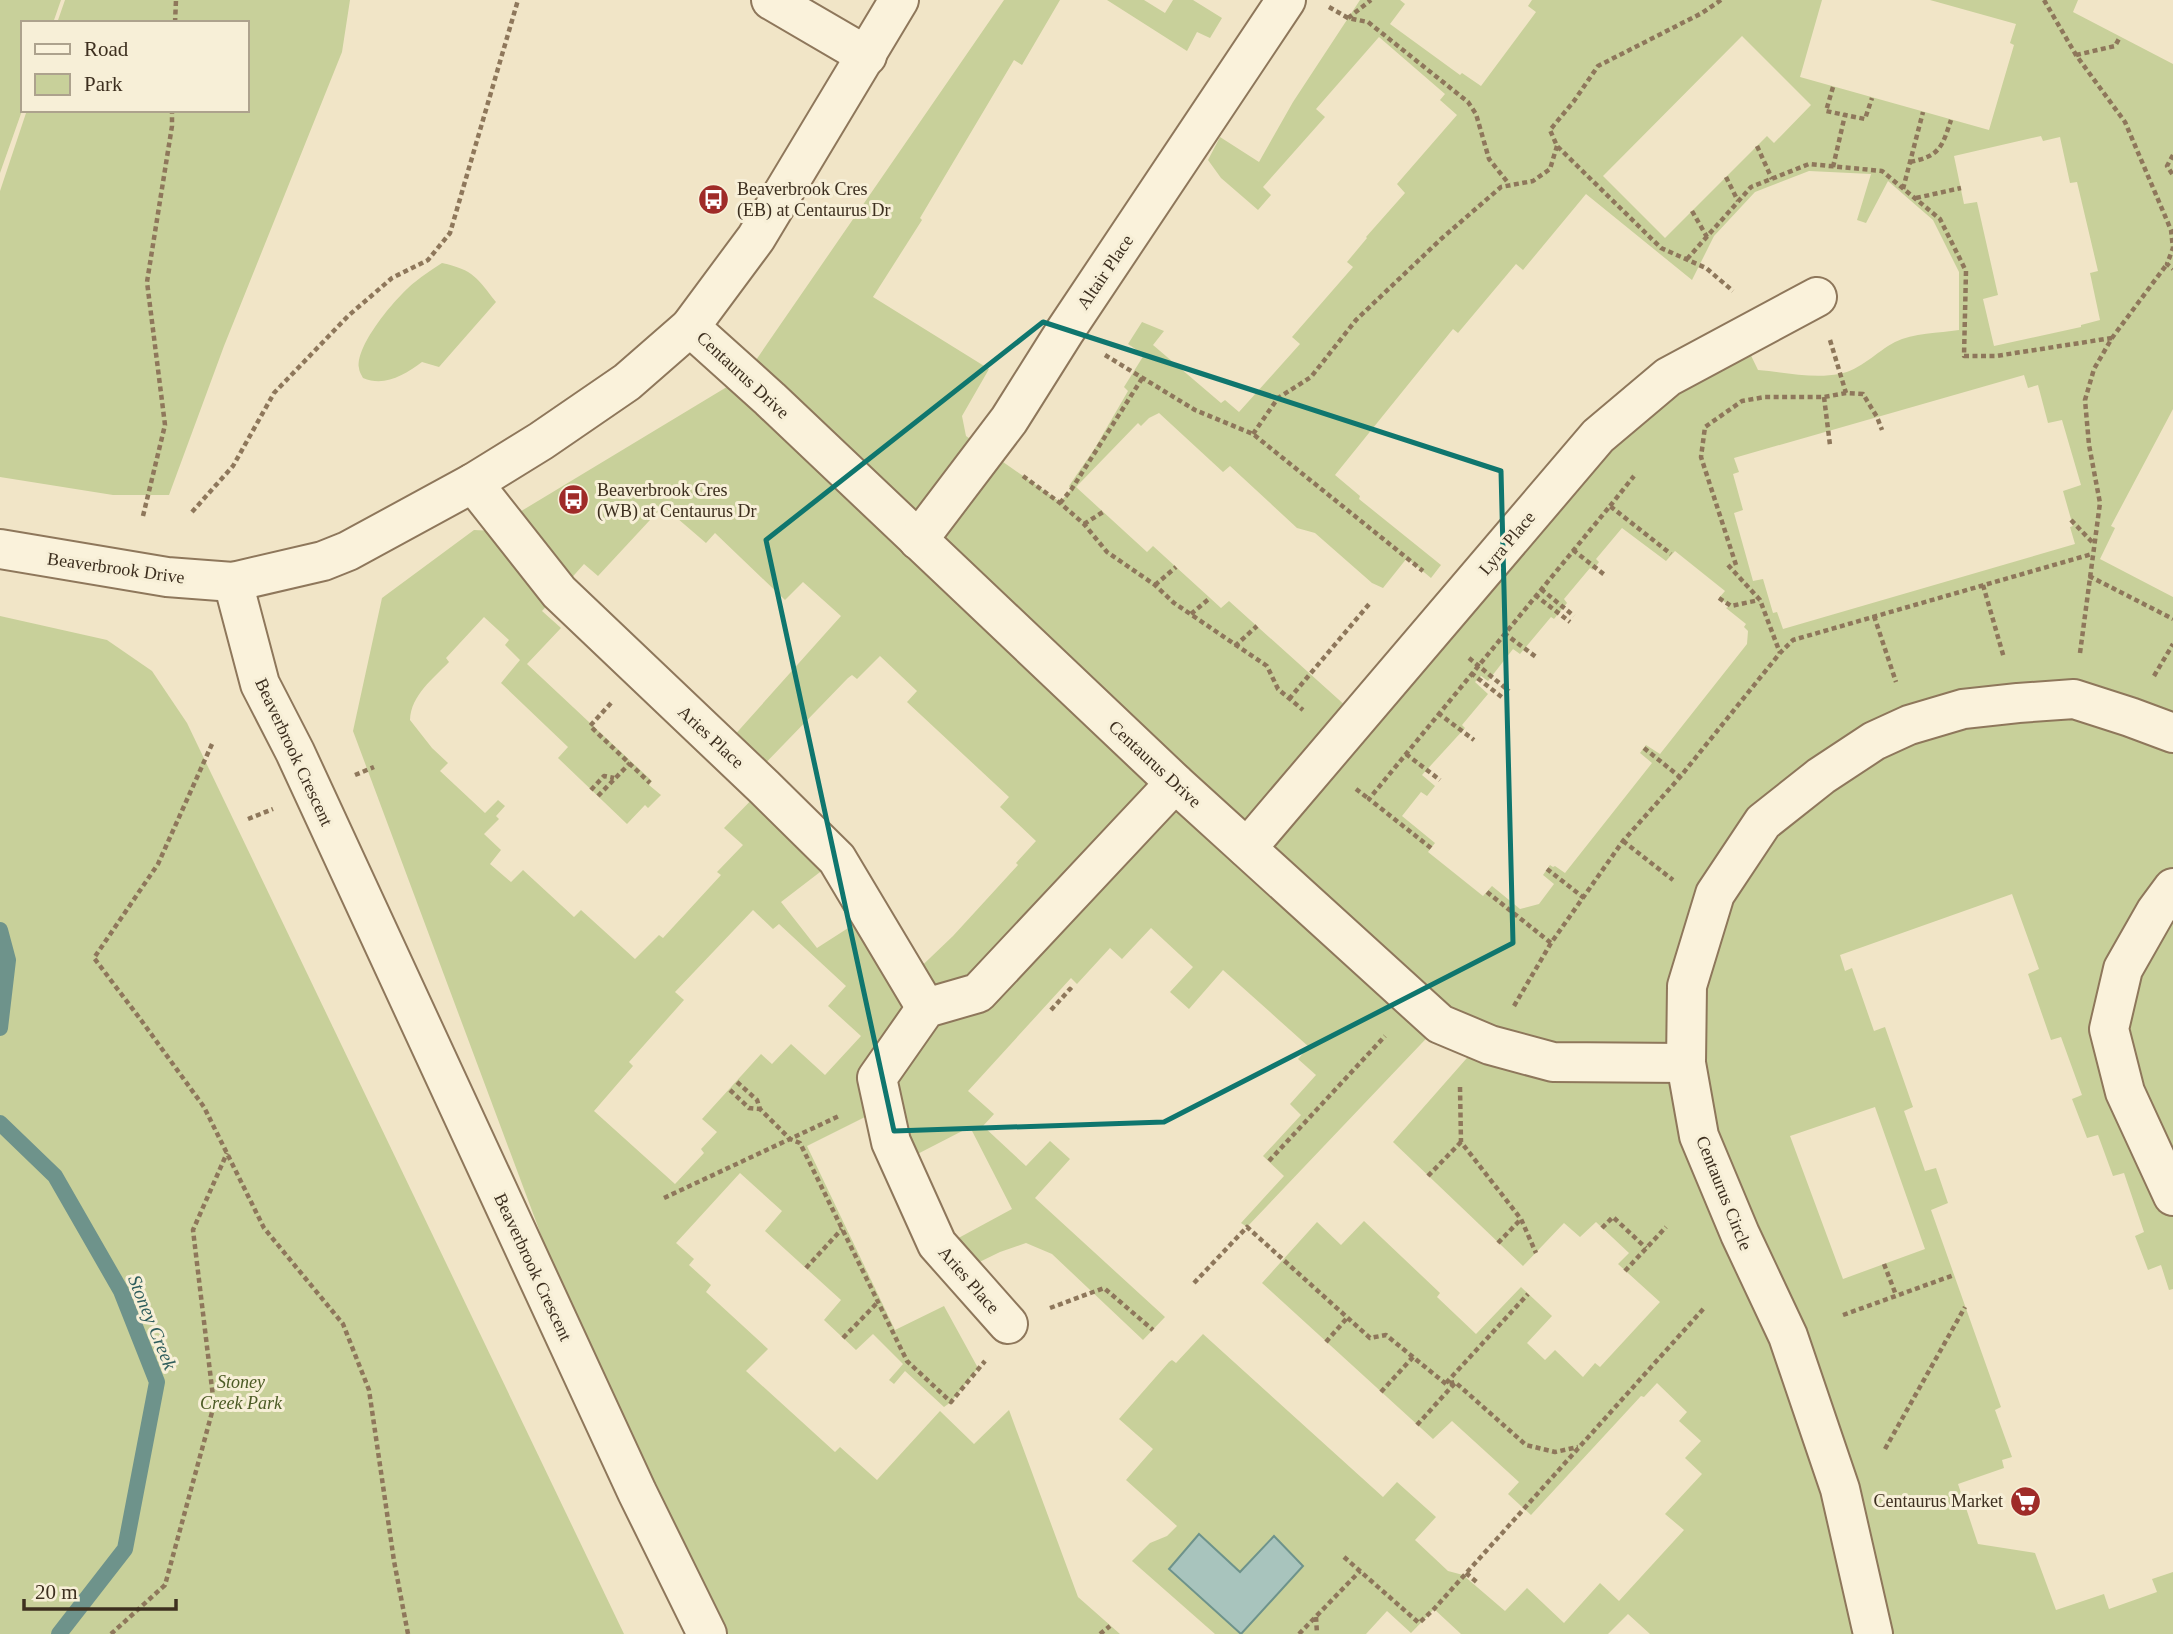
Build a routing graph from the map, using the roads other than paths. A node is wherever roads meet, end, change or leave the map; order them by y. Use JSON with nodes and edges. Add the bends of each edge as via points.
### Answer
{"nodes":[{"id":1,"x":771,"y":0,"type":"edge"},
{"id":2,"x":899,"y":0,"type":"edge"},
{"id":3,"x":1286,"y":0,"type":"edge"},
{"id":4,"x":867,"y":56,"type":"junction"},
{"id":5,"x":1817,"y":297,"type":"dead end"},
{"id":6,"x":690,"y":327,"type":"junction"},
{"id":7,"x":473,"y":483,"type":"junction"},
{"id":8,"x":918,"y":540,"type":"junction"},
{"id":9,"x":0,"y":549,"type":"edge"},
{"id":10,"x":233,"y":582,"type":"junction"},
{"id":11,"x":2173,"y":733,"type":"edge"},
{"id":12,"x":1175,"y":783,"type":"junction"},
{"id":13,"x":1247,"y":848,"type":"junction"},
{"id":14,"x":2173,"y":888,"type":"edge"},
{"id":15,"x":926,"y":1008,"type":"junction"},
{"id":16,"x":1686,"y":1063,"type":"junction"},
{"id":17,"x":2173,"y":1195,"type":"edge"},
{"id":18,"x":1008,"y":1324,"type":"road end"},
{"id":19,"x":707,"y":1634,"type":"edge"},
{"id":20,"x":1873,"y":1634,"type":"edge"}],
"edges":[{"from":1,"to":4,"type":"street"},
{"from":2,"to":4,"type":"street"},
{"from":3,"to":8,"type":"street","name":"Altair Place","via":[[1009,420]]},
{"from":4,"to":6,"type":"street","via":[[756,238]]},
{"from":5,"to":13,"type":"street","name":"Lyra Place","via":[[1668,377],[1598,436]]},
{"from":6,"to":7,"type":"street","via":[[626,382]]},
{"from":6,"to":8,"type":"street","name":"Centaurus Drive"},
{"from":7,"to":10,"type":"street","via":[[348,551]]},
{"from":7,"to":15,"type":"street","name":"Aries Place","via":[[559,592],[837,859]]},
{"from":8,"to":12,"type":"street","name":"Centaurus Drive"},
{"from":9,"to":10,"type":"street","name":"Beaverbrook Drive","via":[[167,577]]},
{"from":10,"to":19,"type":"street","name":"Beaverbrook Crescent","via":[[260,684]]},
{"from":11,"to":16,"type":"street","name":"Centaurus Circle","via":[[2074,699],[1962,709],[1874,741],[1821,775],[1763,822],[1714,894],[1687,986]]},
{"from":12,"to":13,"type":"street","name":"Centaurus Drive"},
{"from":12,"to":15,"type":"street","via":[[978,993]]},
{"from":13,"to":16,"type":"street","name":"Centaurus Drive","via":[[1440,1024],[1490,1045],[1553,1062]]},
{"from":14,"to":17,"type":"street","via":[[2123,969],[2109,1029],[2125,1092]]},
{"from":15,"to":18,"type":"street","name":"Aries Place","via":[[877,1078],[891,1142],[937,1244]]},
{"from":16,"to":20,"type":"street","name":"Centaurus Circle","via":[[1699,1136],[1788,1335],[1840,1489]]}]}
